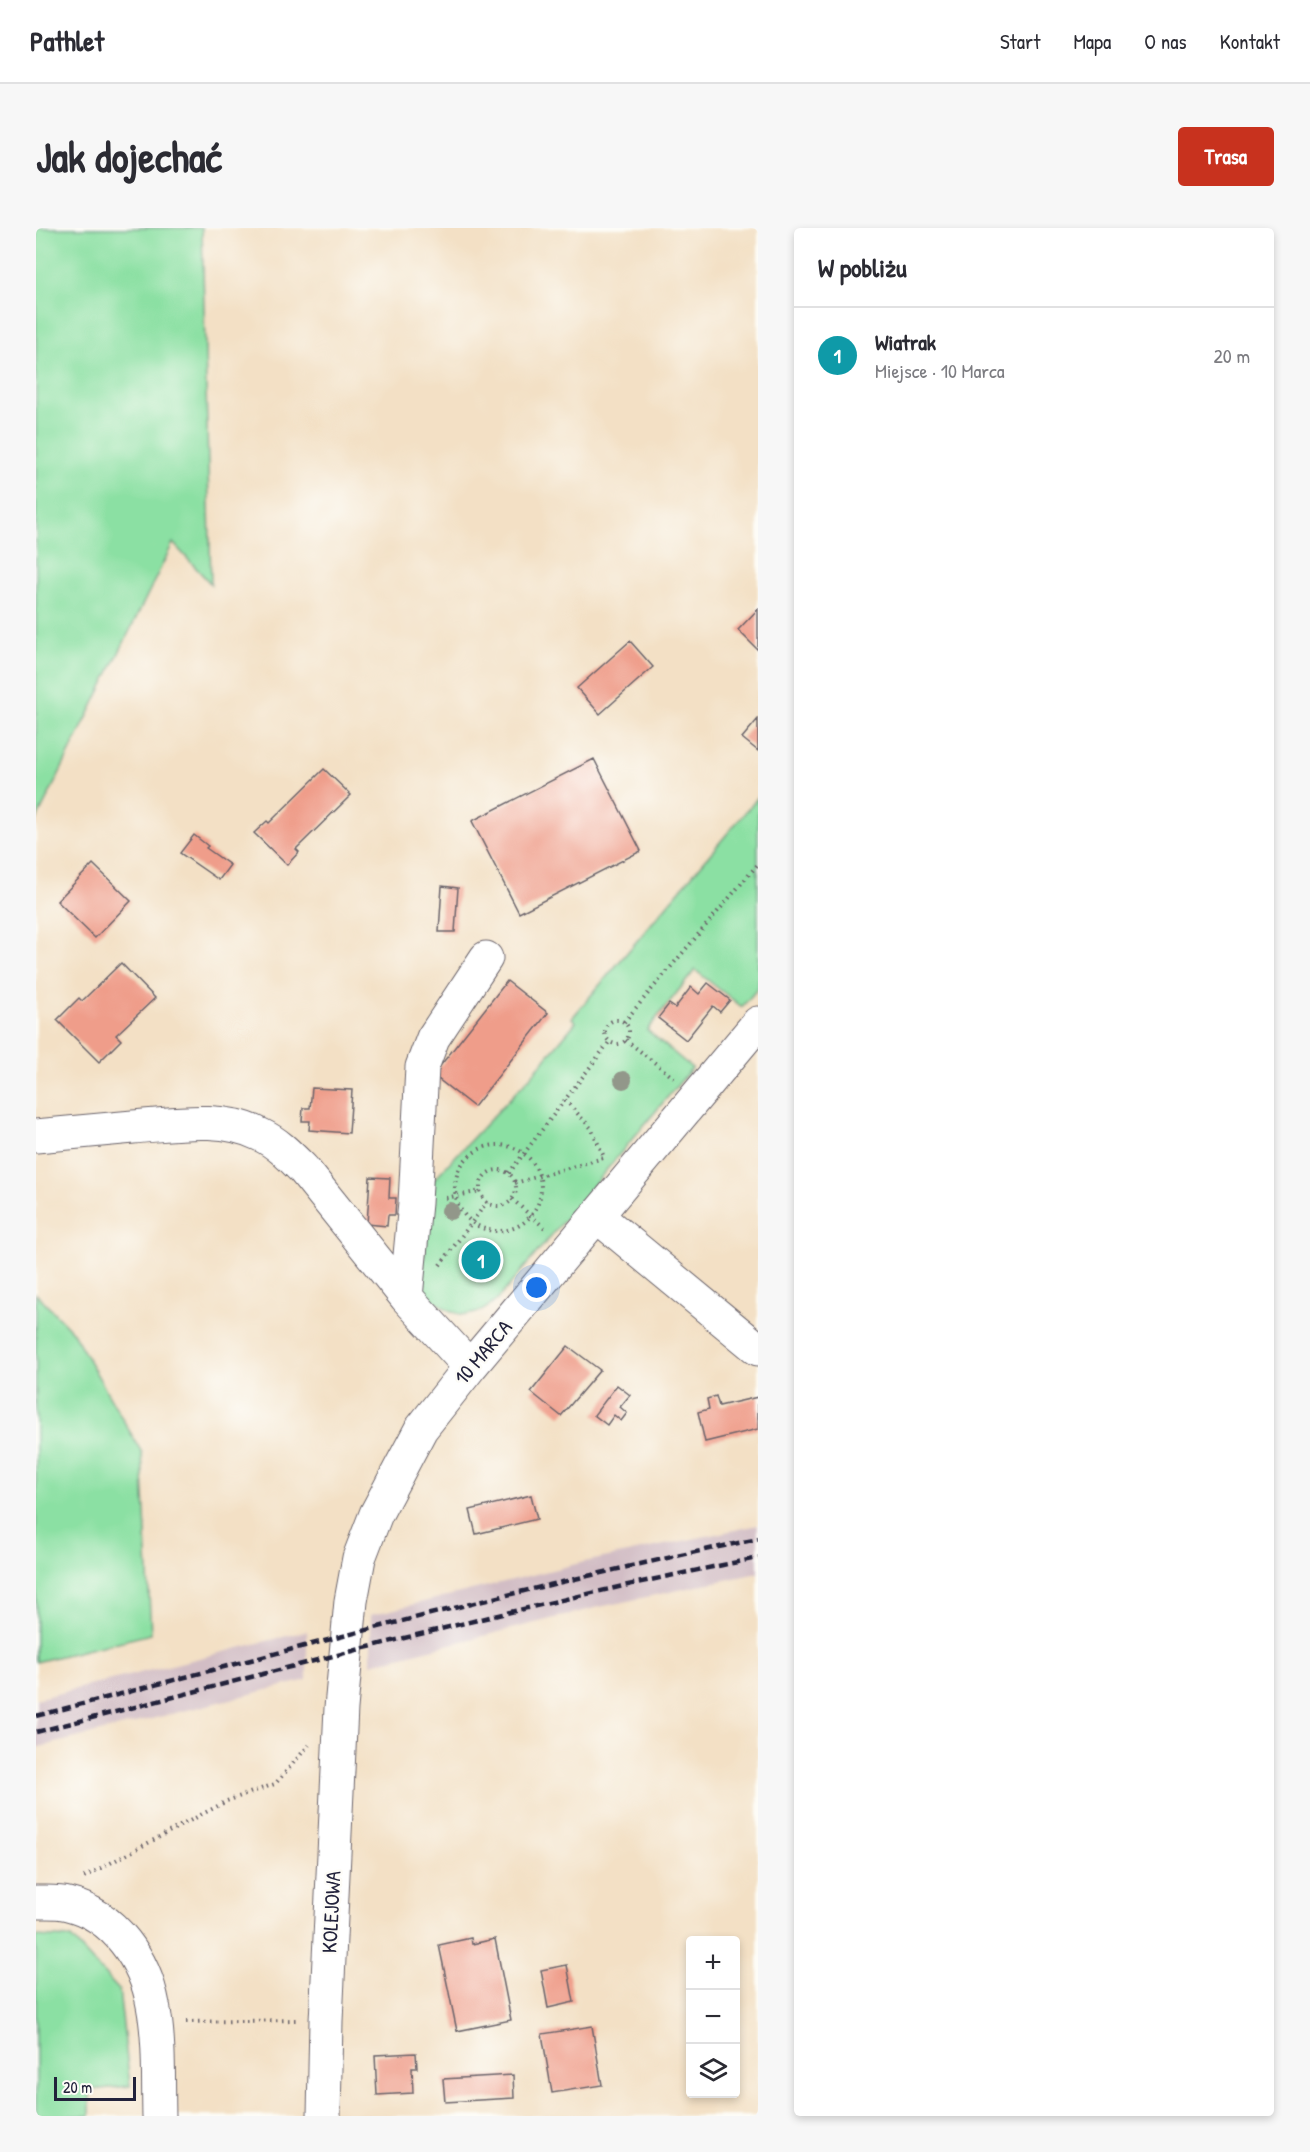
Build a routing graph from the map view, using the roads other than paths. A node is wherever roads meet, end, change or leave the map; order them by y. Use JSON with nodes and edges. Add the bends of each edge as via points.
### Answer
{"nodes":[{"id":1,"x":486,"y":958,"type":"dead end"},
{"id":2,"x":758,"y":1023,"type":"edge"},
{"id":3,"x":36,"y":1136,"type":"edge"},
{"id":4,"x":598,"y":1217,"type":"junction"},
{"id":5,"x":406,"y":1297,"type":"junction"},
{"id":6,"x":758,"y":1349,"type":"edge"},
{"id":7,"x":470,"y":1367,"type":"junction"},
{"id":8,"x":341,"y":1708,"type":"joint"},
{"id":9,"x":36,"y":1902,"type":"edge"},
{"id":10,"x":159,"y":2116,"type":"edge"},
{"id":11,"x":324,"y":2116,"type":"edge"}],
"edges":[{"from":1,"to":5,"type":"street","via":[[433,1038],[422,1067]]},
{"from":2,"to":4,"type":"street","name":"10 MARCA"},
{"from":3,"to":5,"type":"street","via":[[195,1123],[239,1126],[262,1135],[304,1170]]},
{"from":4,"to":6,"type":"street"},
{"from":4,"to":7,"type":"street","name":"10 MARCA"},
{"from":5,"to":7,"type":"street"},
{"from":7,"to":8,"type":"street","name":"10 MARCA","via":[[421,1429],[376,1514],[359,1558]]},
{"from":8,"to":11,"type":"street","name":"KOLEJOWA"},
{"from":9,"to":10,"type":"street","via":[[69,1904],[91,1913],[118,1933],[138,1962],[154,2013]]}]}
